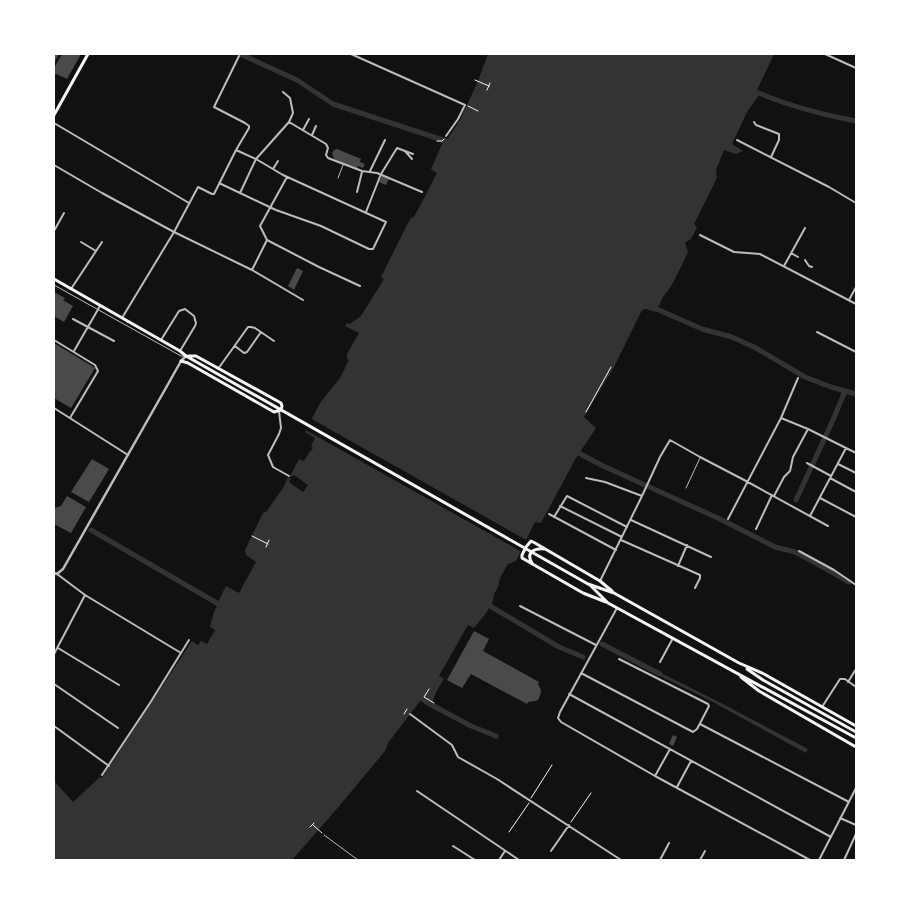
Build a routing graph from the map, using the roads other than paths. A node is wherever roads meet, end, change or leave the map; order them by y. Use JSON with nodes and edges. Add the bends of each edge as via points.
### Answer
{"nodes":[{"id":1,"x":88,"y":54,"type":"edge"},
{"id":2,"x":351,"y":54,"type":"edge"},
{"id":3,"x":825,"y":54,"type":"edge"},
{"id":4,"x":239,"y":56,"type":"dead end"},
{"id":5,"x":856,"y":68,"type":"edge"},
{"id":6,"x":283,"y":92,"type":"dead end"},
{"id":7,"x":54,"y":115,"type":"edge"},
{"id":8,"x":309,"y":119,"type":"dead end"},
{"id":9,"x":289,"y":122,"type":"junction"},
{"id":10,"x":754,"y":122,"type":"dead end"},
{"id":11,"x":54,"y":124,"type":"edge"},
{"id":12,"x":316,"y":126,"type":"dead end"},
{"id":13,"x":303,"y":130,"type":"junction"},
{"id":14,"x":312,"y":135,"type":"junction"},
{"id":15,"x":446,"y":136,"type":"road end"},
{"id":16,"x":385,"y":140,"type":"dead end"},
{"id":17,"x":737,"y":140,"type":"dead end"},
{"id":18,"x":236,"y":150,"type":"junction"},
{"id":19,"x":403,"y":150,"type":"junction"},
{"id":20,"x":413,"y":154,"type":"dead end"},
{"id":21,"x":771,"y":158,"type":"junction"},
{"id":22,"x":256,"y":159,"type":"junction"},
{"id":23,"x":412,"y":159,"type":"dead end"},
{"id":24,"x":278,"y":161,"type":"dead end"},
{"id":25,"x":343,"y":164,"type":"junction"},
{"id":26,"x":54,"y":165,"type":"edge"},
{"id":27,"x":273,"y":170,"type":"junction"},
{"id":28,"x":362,"y":171,"type":"junction"},
{"id":29,"x":370,"y":171,"type":"junction"},
{"id":30,"x":381,"y":174,"type":"junction"},
{"id":31,"x":287,"y":177,"type":"junction"},
{"id":32,"x":338,"y":178,"type":"dead end"},
{"id":33,"x":219,"y":183,"type":"junction"},
{"id":34,"x":357,"y":192,"type":"dead end"},
{"id":35,"x":422,"y":192,"type":"dead end"},
{"id":36,"x":240,"y":193,"type":"junction"},
{"id":37,"x":189,"y":203,"type":"junction"},
{"id":38,"x":856,"y":203,"type":"edge"},
{"id":39,"x":270,"y":207,"type":"junction"},
{"id":40,"x":366,"y":212,"type":"junction"},
{"id":41,"x":64,"y":213,"type":"dead end"},
{"id":42,"x":805,"y":228,"type":"dead end"},
{"id":43,"x":54,"y":229,"type":"edge"},
{"id":44,"x":174,"y":232,"type":"junction"},
{"id":45,"x":700,"y":235,"type":"dead end"},
{"id":46,"x":267,"y":240,"type":"junction"},
{"id":47,"x":81,"y":242,"type":"dead end"},
{"id":48,"x":102,"y":242,"type":"dead end"},
{"id":49,"x":96,"y":251,"type":"junction"},
{"id":50,"x":791,"y":252,"type":"junction"},
{"id":51,"x":798,"y":257,"type":"dead end"},
{"id":52,"x":805,"y":260,"type":"dead end"},
{"id":53,"x":784,"y":266,"type":"junction"},
{"id":54,"x":812,"y":267,"type":"dead end"},
{"id":55,"x":252,"y":270,"type":"junction"},
{"id":56,"x":54,"y":279,"type":"edge"},
{"id":57,"x":54,"y":285,"type":"edge"},
{"id":58,"x":360,"y":286,"type":"dead end"},
{"id":59,"x":856,"y":287,"type":"edge"},
{"id":60,"x":71,"y":289,"type":"junction"},
{"id":61,"x":303,"y":300,"type":"dead end"},
{"id":62,"x":849,"y":300,"type":"junction"},
{"id":63,"x":856,"y":304,"type":"edge"},
{"id":64,"x":99,"y":308,"type":"junction"},
{"id":65,"x":122,"y":318,"type":"junction"},
{"id":66,"x":73,"y":319,"type":"dead end"},
{"id":67,"x":88,"y":326,"type":"junction"},
{"id":68,"x":261,"y":332,"type":"junction"},
{"id":69,"x":817,"y":332,"type":"dead end"},
{"id":70,"x":54,"y":340,"type":"edge"},
{"id":71,"x":161,"y":340,"type":"junction"},
{"id":72,"x":114,"y":341,"type":"dead end"},
{"id":73,"x":274,"y":341,"type":"dead end"},
{"id":74,"x":235,"y":346,"type":"junction"},
{"id":75,"x":180,"y":351,"type":"junction"},
{"id":76,"x":74,"y":352,"type":"junction"},
{"id":77,"x":856,"y":352,"type":"edge"},
{"id":78,"x":186,"y":356,"type":"junction"},
{"id":79,"x":181,"y":362,"type":"junction"},
{"id":80,"x":218,"y":369,"type":"junction"},
{"id":81,"x":798,"y":378,"type":"dead end"},
{"id":82,"x":54,"y":408,"type":"edge"},
{"id":83,"x":279,"y":411,"type":"junction"},
{"id":84,"x":70,"y":418,"type":"junction"},
{"id":85,"x":781,"y":418,"type":"junction"},
{"id":86,"x":808,"y":429,"type":"junction"},
{"id":87,"x":846,"y":448,"type":"junction"},
{"id":88,"x":856,"y":453,"type":"edge"},
{"id":89,"x":128,"y":455,"type":"junction"},
{"id":90,"x":700,"y":458,"type":"junction"},
{"id":91,"x":807,"y":463,"type":"dead end"},
{"id":92,"x":838,"y":464,"type":"junction"},
{"id":93,"x":856,"y":473,"type":"edge"},
{"id":94,"x":289,"y":476,"type":"dead end"},
{"id":95,"x":831,"y":477,"type":"junction"},
{"id":96,"x":586,"y":478,"type":"dead end"},
{"id":97,"x":748,"y":482,"type":"junction"},
{"id":98,"x":686,"y":488,"type":"dead end"},
{"id":99,"x":856,"y":492,"type":"edge"},
{"id":100,"x":642,"y":496,"type":"junction"},
{"id":101,"x":773,"y":496,"type":"junction"},
{"id":102,"x":820,"y":498,"type":"junction"},
{"id":103,"x":560,"y":506,"type":"junction"},
{"id":104,"x":549,"y":514,"type":"dead end"},
{"id":105,"x":810,"y":516,"type":"junction"},
{"id":106,"x":554,"y":517,"type":"junction"},
{"id":107,"x":856,"y":517,"type":"edge"},
{"id":108,"x":728,"y":519,"type":"dead end"},
{"id":109,"x":631,"y":520,"type":"junction"},
{"id":110,"x":828,"y":526,"type":"dead end"},
{"id":111,"x":627,"y":527,"type":"junction"},
{"id":112,"x":756,"y":529,"type":"dead end"},
{"id":113,"x":621,"y":539,"type":"junction"},
{"id":114,"x":687,"y":545,"type":"junction"},
{"id":115,"x":546,"y":549,"type":"junction"},
{"id":116,"x":616,"y":550,"type":"junction"},
{"id":117,"x":799,"y":551,"type":"dead end"},
{"id":118,"x":711,"y":556,"type":"dead end"},
{"id":119,"x":535,"y":565,"type":"junction"},
{"id":120,"x":678,"y":566,"type":"junction"},
{"id":121,"x":55,"y":573,"type":"edge"},
{"id":122,"x":600,"y":581,"type":"junction"},
{"id":123,"x":588,"y":584,"type":"junction"},
{"id":124,"x":856,"y":585,"type":"edge"},
{"id":125,"x":695,"y":588,"type":"dead end"},
{"id":126,"x":614,"y":593,"type":"junction"},
{"id":127,"x":85,"y":595,"type":"junction"},
{"id":128,"x":608,"y":603,"type":"junction"},
{"id":129,"x":520,"y":606,"type":"dead end"},
{"id":130,"x":617,"y":608,"type":"junction"},
{"id":131,"x":673,"y":638,"type":"junction"},
{"id":132,"x":189,"y":640,"type":"dead end"},
{"id":133,"x":596,"y":645,"type":"junction"},
{"id":134,"x":58,"y":648,"type":"junction"},
{"id":135,"x":181,"y":653,"type":"junction"},
{"id":136,"x":54,"y":654,"type":"edge"},
{"id":137,"x":619,"y":659,"type":"dead end"},
{"id":138,"x":660,"y":662,"type":"dead end"},
{"id":139,"x":739,"y":663,"type":"junction"},
{"id":140,"x":856,"y":669,"type":"edge"},
{"id":141,"x":734,"y":672,"type":"junction"},
{"id":142,"x":581,"y":673,"type":"junction"},
{"id":143,"x":848,"y":682,"type":"junction"},
{"id":144,"x":54,"y":684,"type":"edge"},
{"id":145,"x":119,"y":686,"type":"dead end"},
{"id":146,"x":856,"y":687,"type":"edge"},
{"id":147,"x":569,"y":694,"type":"junction"},
{"id":148,"x":822,"y":707,"type":"junction"},
{"id":149,"x":410,"y":714,"type":"dead end"},
{"id":150,"x":700,"y":724,"type":"junction"},
{"id":151,"x":54,"y":726,"type":"edge"},
{"id":152,"x":856,"y":726,"type":"edge"},
{"id":153,"x":118,"y":728,"type":"dead end"},
{"id":154,"x":856,"y":732,"type":"edge"},
{"id":155,"x":856,"y":738,"type":"edge"},
{"id":156,"x":856,"y":747,"type":"edge"},
{"id":157,"x":670,"y":749,"type":"junction"},
{"id":158,"x":691,"y":761,"type":"junction"},
{"id":159,"x":109,"y":766,"type":"junction"},
{"id":160,"x":102,"y":775,"type":"dead end"},
{"id":161,"x":655,"y":776,"type":"junction"},
{"id":162,"x":677,"y":787,"type":"junction"},
{"id":163,"x":856,"y":788,"type":"edge"},
{"id":164,"x":417,"y":791,"type":"dead end"},
{"id":165,"x":849,"y":802,"type":"junction"},
{"id":166,"x":840,"y":818,"type":"junction"},
{"id":167,"x":856,"y":824,"type":"edge"},
{"id":168,"x":568,"y":825,"type":"junction"},
{"id":169,"x":856,"y":834,"type":"edge"},
{"id":170,"x":324,"y":835,"type":"road end"},
{"id":171,"x":831,"y":837,"type":"junction"},
{"id":172,"x":669,"y":843,"type":"dead end"},
{"id":173,"x":453,"y":846,"type":"dead end"},
{"id":174,"x":505,"y":851,"type":"junction"},
{"id":175,"x":551,"y":851,"type":"dead end"},
{"id":176,"x":705,"y":851,"type":"dead end"},
{"id":177,"x":358,"y":860,"type":"edge"},
{"id":178,"x":475,"y":860,"type":"edge"},
{"id":179,"x":499,"y":860,"type":"edge"},
{"id":180,"x":519,"y":860,"type":"edge"},
{"id":181,"x":621,"y":860,"type":"edge"},
{"id":182,"x":660,"y":860,"type":"edge"},
{"id":183,"x":700,"y":860,"type":"edge"},
{"id":184,"x":810,"y":860,"type":"edge"},
{"id":185,"x":819,"y":860,"type":"edge"},
{"id":186,"x":844,"y":860,"type":"edge"}],
"edges":[{"from":1,"to":7,"type":"main road"},
{"from":2,"to":15,"type":"street","via":[[465,104]]},
{"from":3,"to":5,"type":"street"},
{"from":4,"to":18,"type":"street","via":[[214,106],[249,126]]},
{"from":6,"to":9,"type":"street","via":[[290,98],[292,105],[293,115]]},
{"from":8,"to":13,"type":"street"},
{"from":9,"to":13,"type":"street"},
{"from":9,"to":22,"type":"street"},
{"from":10,"to":21,"type":"street","via":[[779,134]]},
{"from":11,"to":37,"type":"street"},
{"from":12,"to":14,"type":"street"},
{"from":13,"to":14,"type":"street"},
{"from":14,"to":25,"type":"street","via":[[326,144],[328,158]]},
{"from":16,"to":29,"type":"street"},
{"from":17,"to":21,"type":"street"},
{"from":18,"to":22,"type":"street"},
{"from":18,"to":33,"type":"street"},
{"from":19,"to":20,"type":"street"},
{"from":19,"to":23,"type":"street"},
{"from":19,"to":30,"type":"street","via":[[397,148]]},
{"from":21,"to":38,"type":"street"},
{"from":22,"to":27,"type":"street"},
{"from":22,"to":36,"type":"street"},
{"from":24,"to":27,"type":"street"},
{"from":25,"to":28,"type":"street"},
{"from":25,"to":32,"type":"lane"},
{"from":26,"to":44,"type":"street"},
{"from":27,"to":31,"type":"street"},
{"from":28,"to":29,"type":"street"},
{"from":28,"to":34,"type":"street"},
{"from":29,"to":30,"type":"street"},
{"from":30,"to":35,"type":"street"},
{"from":30,"to":40,"type":"street"},
{"from":31,"to":39,"type":"street"},
{"from":31,"to":40,"type":"street"},
{"from":33,"to":36,"type":"street"},
{"from":33,"to":37,"type":"street","via":[[212,194],[198,187]]},
{"from":36,"to":39,"type":"street"},
{"from":37,"to":44,"type":"street"},
{"from":39,"to":40,"type":"street","via":[[321,226],[371,250],[386,222]]},
{"from":39,"to":46,"type":"street","via":[[260,227]]},
{"from":41,"to":43,"type":"street"},
{"from":42,"to":50,"type":"street"},
{"from":44,"to":55,"type":"street"},
{"from":44,"to":65,"type":"street"},
{"from":45,"to":53,"type":"street","via":[[734,252],[757,253]]},
{"from":46,"to":55,"type":"street"},
{"from":46,"to":58,"type":"street"},
{"from":47,"to":49,"type":"street"},
{"from":48,"to":49,"type":"street"},
{"from":49,"to":60,"type":"street"},
{"from":50,"to":51,"type":"street"},
{"from":50,"to":53,"type":"street"},
{"from":52,"to":54,"type":"street"},
{"from":53,"to":62,"type":"street"},
{"from":55,"to":61,"type":"street"},
{"from":56,"to":60,"type":"main road"},
{"from":57,"to":64,"type":"lane"},
{"from":59,"to":62,"type":"street"},
{"from":60,"to":64,"type":"main road"},
{"from":62,"to":63,"type":"street"},
{"from":64,"to":65,"type":"main road"},
{"from":64,"to":67,"type":"street"},
{"from":64,"to":78,"type":"lane","via":[[181,356]]},
{"from":65,"to":71,"type":"main road"},
{"from":66,"to":67,"type":"street"},
{"from":67,"to":72,"type":"street"},
{"from":67,"to":76,"type":"street"},
{"from":68,"to":73,"type":"street"},
{"from":68,"to":74,"type":"street","via":[[248,327]]},
{"from":68,"to":74,"type":"street","via":[[247,352],[244,353]]},
{"from":69,"to":77,"type":"street"},
{"from":70,"to":76,"type":"street"},
{"from":71,"to":75,"type":"main road"},
{"from":71,"to":75,"type":"street","via":[[179,310],[185,309],[194,316],[196,323]]},
{"from":74,"to":80,"type":"street"},
{"from":75,"to":78,"type":"main road"},
{"from":76,"to":84,"type":"street","via":[[95,365],[98,371]]},
{"from":78,"to":79,"type":"street"},
{"from":78,"to":80,"type":"main road","via":[[196,356]]},
{"from":78,"to":123,"type":"main road"},
{"from":79,"to":83,"type":"main road","via":[[188,363],[274,412]]},
{"from":79,"to":89,"type":"street"},
{"from":80,"to":83,"type":"main road","via":[[281,403],[282,408]]},
{"from":81,"to":85,"type":"street"},
{"from":82,"to":84,"type":"street"},
{"from":83,"to":94,"type":"street","via":[[281,428],[268,456],[273,466]]},
{"from":84,"to":89,"type":"street"},
{"from":85,"to":86,"type":"street"},
{"from":85,"to":97,"type":"street"},
{"from":86,"to":87,"type":"street"},
{"from":86,"to":101,"type":"street","via":[[790,471]]},
{"from":87,"to":88,"type":"street"},
{"from":87,"to":92,"type":"street"},
{"from":89,"to":121,"type":"street","via":[[63,568]]},
{"from":90,"to":97,"type":"street"},
{"from":90,"to":98,"type":"lane"},
{"from":90,"to":100,"type":"street","via":[[670,440]]},
{"from":91,"to":95,"type":"street"},
{"from":92,"to":93,"type":"street"},
{"from":92,"to":95,"type":"street"},
{"from":95,"to":99,"type":"street"},
{"from":95,"to":102,"type":"street"},
{"from":96,"to":100,"type":"street","via":[[605,482]]},
{"from":97,"to":101,"type":"street"},
{"from":97,"to":108,"type":"street"},
{"from":100,"to":109,"type":"street"},
{"from":101,"to":105,"type":"street"},
{"from":101,"to":112,"type":"street"},
{"from":102,"to":105,"type":"street"},
{"from":102,"to":107,"type":"street"},
{"from":103,"to":106,"type":"street"},
{"from":103,"to":111,"type":"street","via":[[568,496]]},
{"from":103,"to":113,"type":"street"},
{"from":104,"to":106,"type":"street"},
{"from":105,"to":110,"type":"street"},
{"from":106,"to":116,"type":"street"},
{"from":109,"to":111,"type":"street"},
{"from":109,"to":114,"type":"street"},
{"from":111,"to":113,"type":"street"},
{"from":113,"to":116,"type":"street"},
{"from":113,"to":120,"type":"street"},
{"from":114,"to":118,"type":"street"},
{"from":114,"to":120,"type":"street"},
{"from":115,"to":119,"type":"main road","via":[[538,548],[531,553],[530,560]]},
{"from":115,"to":119,"type":"main road","via":[[531,542],[526,547],[522,558]]},
{"from":115,"to":122,"type":"main road"},
{"from":116,"to":122,"type":"street"},
{"from":117,"to":124,"type":"street"},
{"from":119,"to":128,"type":"main road"},
{"from":120,"to":125,"type":"street","via":[[700,575]]},
{"from":121,"to":127,"type":"street"},
{"from":122,"to":126,"type":"main road"},
{"from":123,"to":126,"type":"main road"},
{"from":123,"to":128,"type":"main road"},
{"from":126,"to":139,"type":"main road"},
{"from":127,"to":134,"type":"street"},
{"from":127,"to":135,"type":"street"},
{"from":128,"to":130,"type":"main road"},
{"from":129,"to":133,"type":"street"},
{"from":130,"to":131,"type":"main road"},
{"from":130,"to":133,"type":"street"},
{"from":131,"to":138,"type":"street"},
{"from":131,"to":141,"type":"main road"},
{"from":132,"to":135,"type":"street"},
{"from":133,"to":142,"type":"street"},
{"from":134,"to":136,"type":"street"},
{"from":134,"to":145,"type":"street"},
{"from":135,"to":159,"type":"street"},
{"from":137,"to":150,"type":"street","via":[[708,704]]},
{"from":139,"to":148,"type":"main road"},
{"from":139,"to":154,"type":"main road","via":[[763,680]]},
{"from":140,"to":143,"type":"street"},
{"from":141,"to":155,"type":"main road"},
{"from":141,"to":156,"type":"main road","via":[[759,691]]},
{"from":142,"to":147,"type":"street"},
{"from":142,"to":150,"type":"street","via":[[692,732]]},
{"from":143,"to":146,"type":"street"},
{"from":143,"to":148,"type":"street","via":[[840,679]]},
{"from":144,"to":153,"type":"street"},
{"from":147,"to":157,"type":"street"},
{"from":147,"to":161,"type":"street","via":[[558,718],[564,725]]},
{"from":148,"to":152,"type":"main road"},
{"from":149,"to":168,"type":"street","via":[[452,745],[458,757]]},
{"from":150,"to":165,"type":"street"},
{"from":151,"to":159,"type":"street"},
{"from":157,"to":158,"type":"street"},
{"from":157,"to":161,"type":"street"},
{"from":158,"to":162,"type":"street"},
{"from":158,"to":171,"type":"street"},
{"from":159,"to":160,"type":"street"},
{"from":161,"to":162,"type":"street"},
{"from":162,"to":184,"type":"street"},
{"from":163,"to":165,"type":"street"},
{"from":164,"to":174,"type":"street"},
{"from":165,"to":166,"type":"street"},
{"from":166,"to":167,"type":"street"},
{"from":166,"to":171,"type":"street"},
{"from":168,"to":175,"type":"street"},
{"from":168,"to":181,"type":"street"},
{"from":169,"to":186,"type":"street"},
{"from":170,"to":177,"type":"lane"},
{"from":171,"to":185,"type":"street"},
{"from":172,"to":182,"type":"street"},
{"from":173,"to":178,"type":"street"},
{"from":174,"to":179,"type":"street"},
{"from":174,"to":180,"type":"street"},
{"from":176,"to":183,"type":"street"}]}
